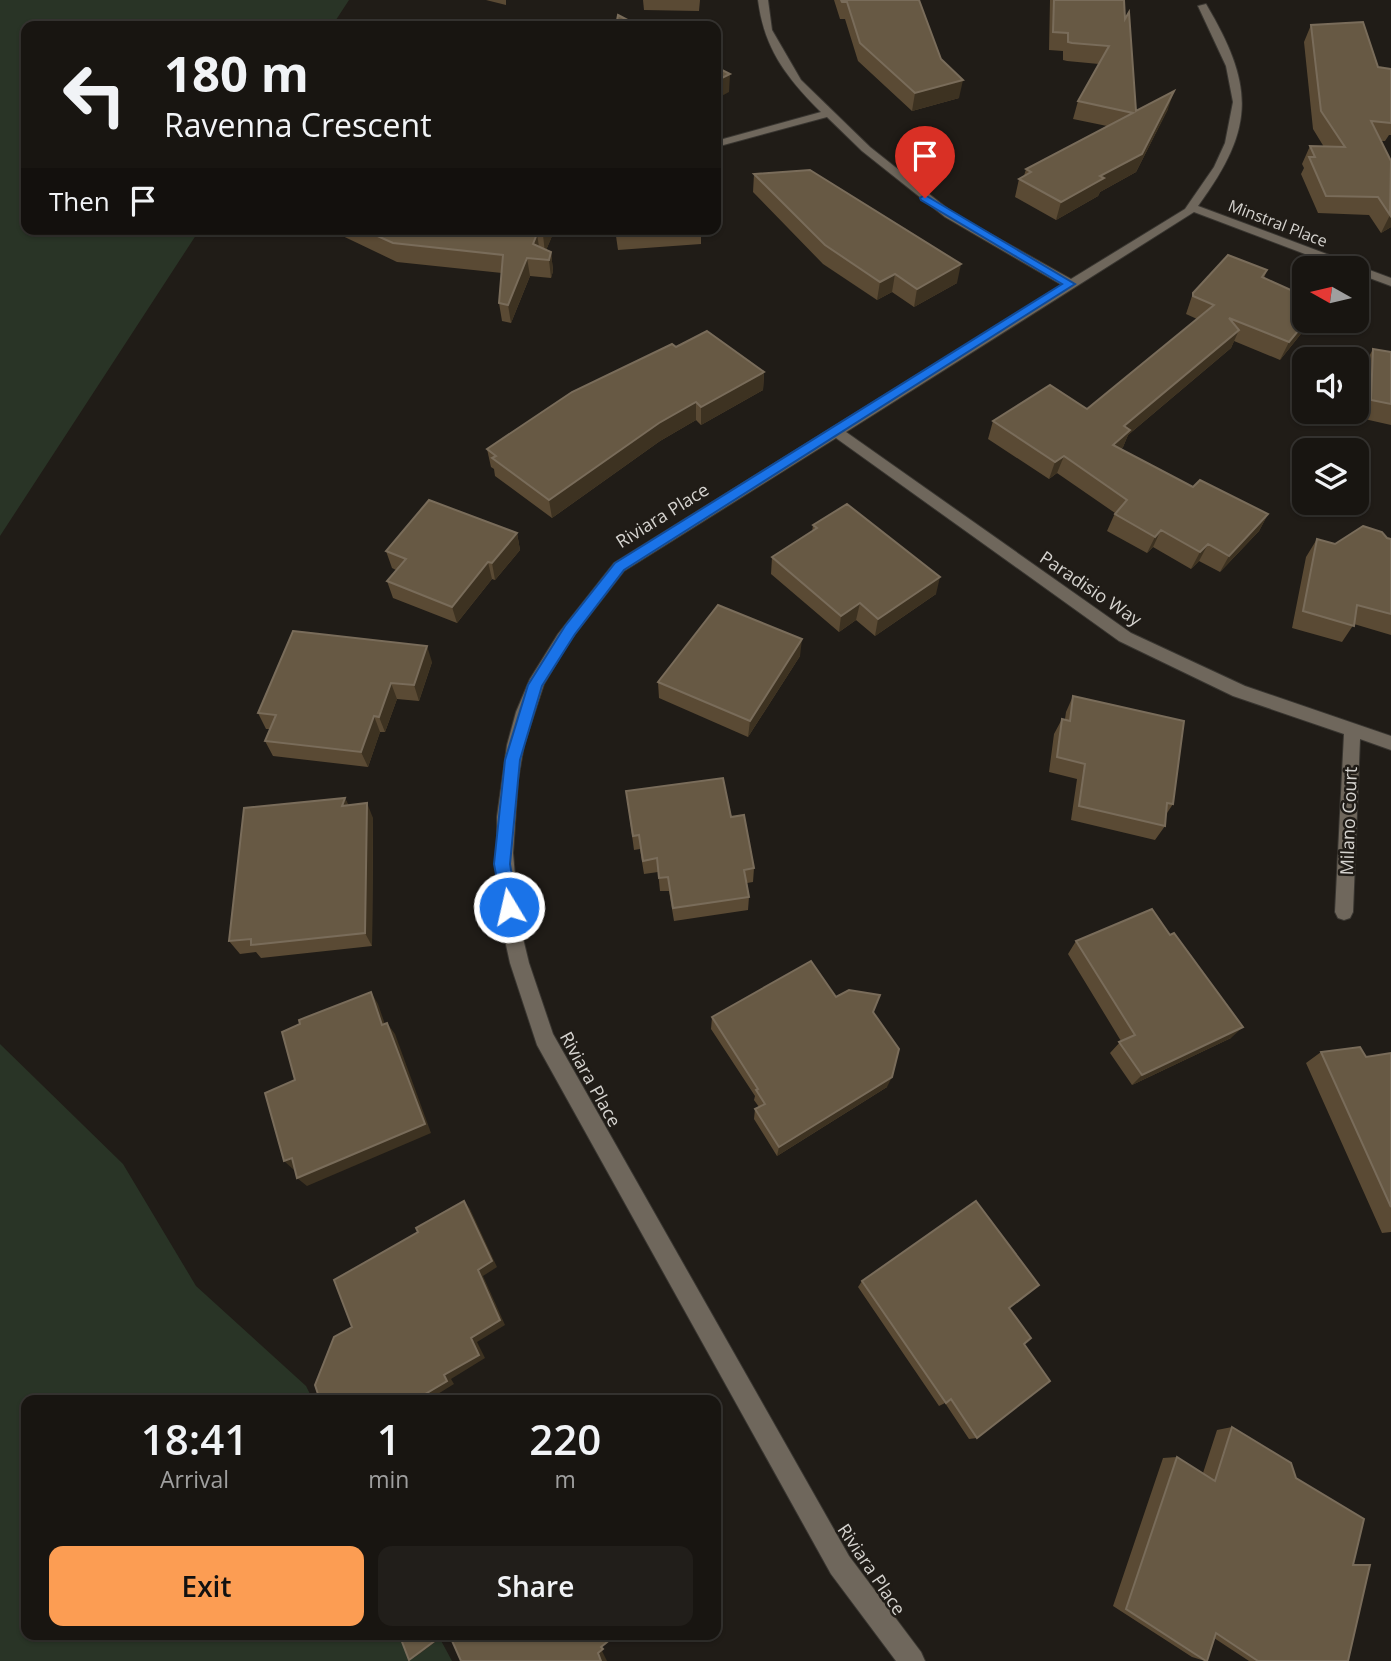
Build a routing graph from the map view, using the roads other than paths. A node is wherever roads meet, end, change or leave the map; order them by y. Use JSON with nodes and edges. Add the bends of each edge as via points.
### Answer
{"nodes":[{"id":1,"x":763,"y":0,"type":"edge"},
{"id":2,"x":1203,"y":6,"type":"dead end"},
{"id":3,"x":830,"y":113,"type":"junction"},
{"id":4,"x":721,"y":143,"type":"edge"},
{"id":5,"x":1191,"y":207,"type":"junction"},
{"id":6,"x":1323,"y":256,"type":"edge"},
{"id":7,"x":1369,"y":273,"type":"edge"},
{"id":8,"x":1391,"y":282,"type":"edge"},
{"id":9,"x":1070,"y":284,"type":"junction"},
{"id":10,"x":835,"y":431,"type":"junction"},
{"id":11,"x":1352,"y":730,"type":"junction"},
{"id":12,"x":1391,"y":743,"type":"edge"},
{"id":13,"x":1345,"y":912,"type":"dead end"},
{"id":14,"x":912,"y":1661,"type":"edge"}],
"edges":[{"from":1,"to":3,"type":"street","via":[[767,30],[777,51],[797,82]]},
{"from":2,"to":5,"type":"street","name":"Riviara Place","via":[[1236,72],[1239,103],[1234,133],[1219,169]]},
{"from":3,"to":4,"type":"street"},
{"from":3,"to":9,"type":"street","via":[[925,198]]},
{"from":5,"to":6,"type":"street","name":"Minstral Place"},
{"from":5,"to":9,"type":"street","name":"Riviara Place"},
{"from":7,"to":8,"type":"street","name":"Minstral Place"},
{"from":9,"to":10,"type":"street","name":"Riviara Place"},
{"from":10,"to":11,"type":"street","name":"Paradisio Way","via":[[1125,637],[1239,691]]},
{"from":10,"to":14,"type":"street","name":"Riviara Place","via":[[620,567],[570,630],[535,685],[513,760],[502,864],[515,950],[544,1038],[840,1565]]},
{"from":11,"to":12,"type":"street","name":"Paradisio Way"},
{"from":11,"to":13,"type":"street","name":"Milano Court"}]}
